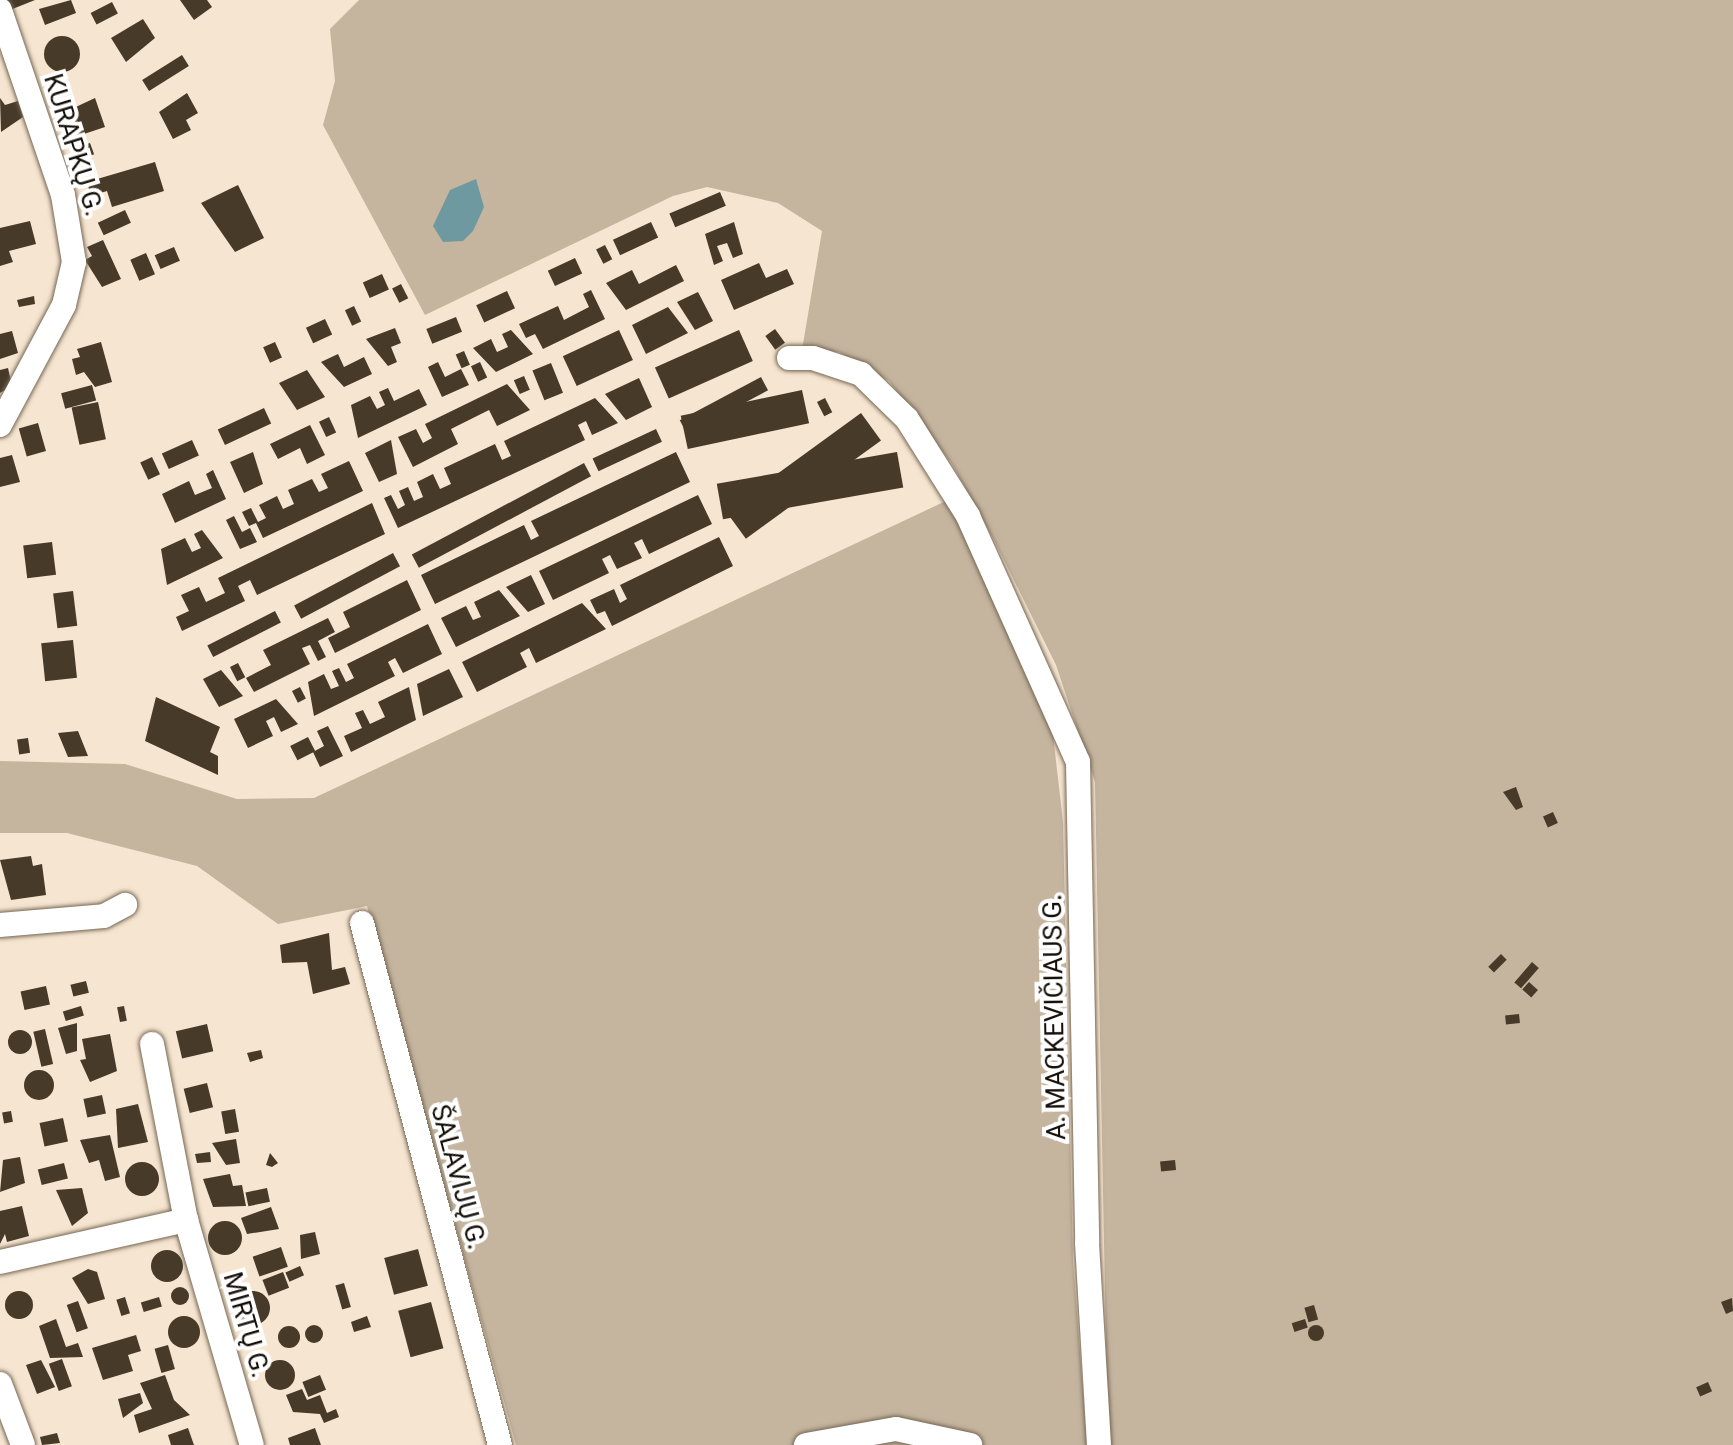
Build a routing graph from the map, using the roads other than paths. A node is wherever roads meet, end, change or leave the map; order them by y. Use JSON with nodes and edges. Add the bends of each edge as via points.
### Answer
{"nodes":[{"id":1,"x":0,"y":10,"type":"edge"},
{"id":2,"x":789,"y":358,"type":"dead end"},
{"id":3,"x":0,"y":425,"type":"edge"},
{"id":4,"x":125,"y":905,"type":"dead end"},
{"id":5,"x":362,"y":923,"type":"dead end"},
{"id":6,"x":0,"y":925,"type":"edge"},
{"id":7,"x":152,"y":1044,"type":"dead end"},
{"id":8,"x":186,"y":1220,"type":"junction"},
{"id":9,"x":0,"y":1262,"type":"edge"},
{"id":10,"x":0,"y":1384,"type":"edge"},
{"id":11,"x":23,"y":1445,"type":"edge"},
{"id":12,"x":252,"y":1445,"type":"edge"},
{"id":13,"x":500,"y":1445,"type":"edge"},
{"id":14,"x":806,"y":1445,"type":"edge"},
{"id":15,"x":970,"y":1445,"type":"edge"},
{"id":16,"x":1099,"y":1445,"type":"edge"}],
"edges":[{"from":1,"to":3,"type":"street","name":"KURAPKŲ G.","via":[[63,195],[74,262],[64,305]]},
{"from":2,"to":16,"type":"street","name":"A. MACKEVIČIAUS G.","via":[[833,362],[882,389],[935,459],[1009,602],[1078,762],[1087,1243]]},
{"from":4,"to":6,"type":"street","via":[[113,914]]},
{"from":5,"to":13,"type":"street","name":"ŠALAVIJŲ G."},
{"from":7,"to":8,"type":"street","name":"MIRTŲ G."},
{"from":8,"to":9,"type":"street"},
{"from":8,"to":12,"type":"street","name":"MIRTŲ G."},
{"from":10,"to":11,"type":"street"},
{"from":14,"to":15,"type":"street","via":[[896,1429]]}]}
